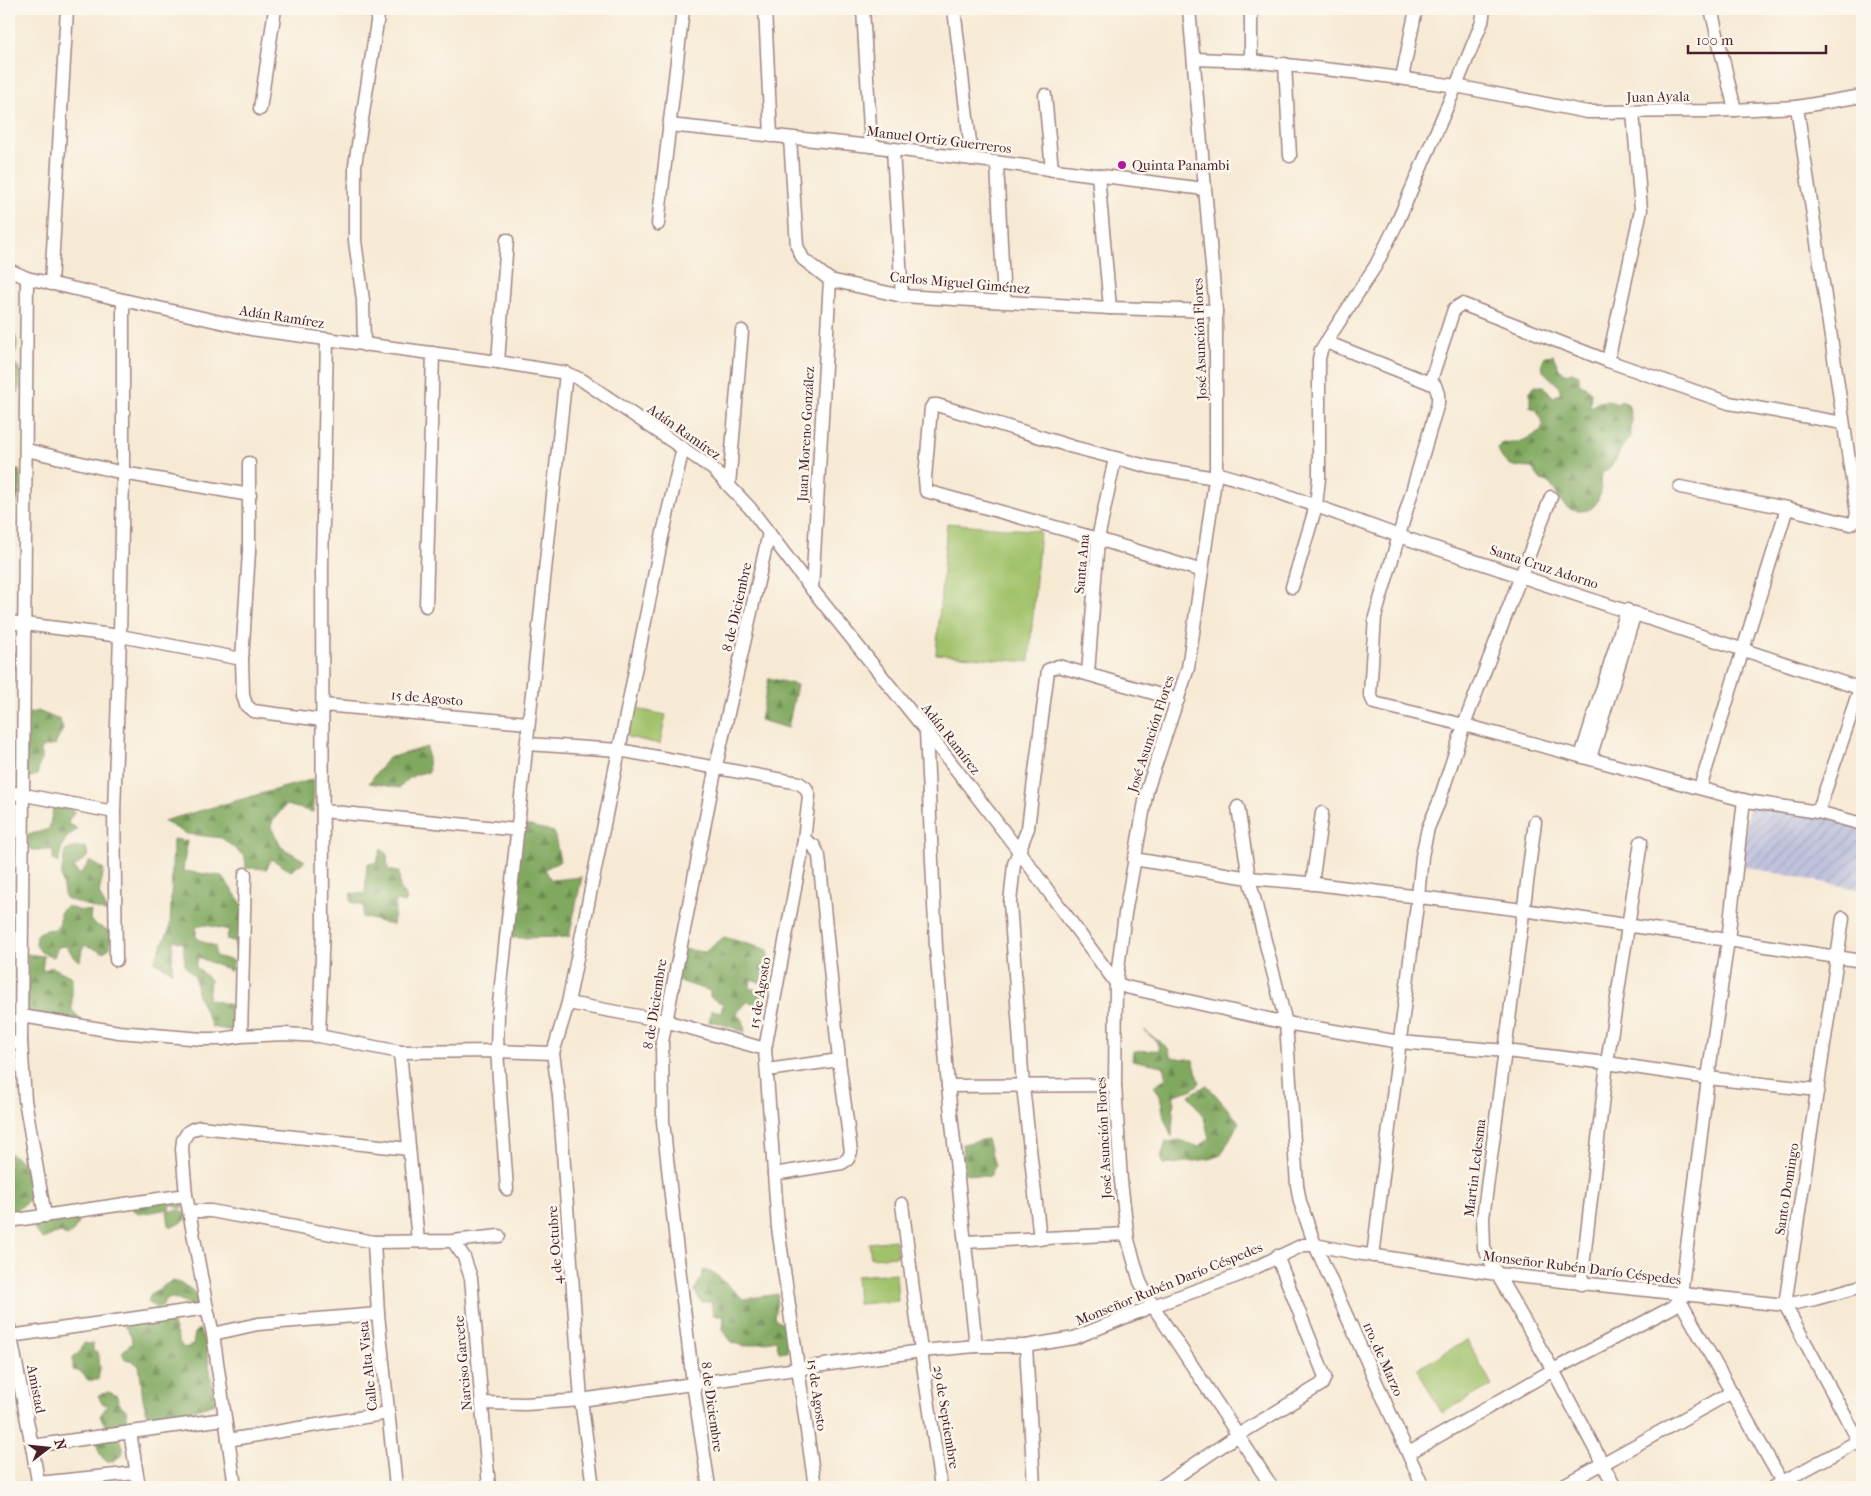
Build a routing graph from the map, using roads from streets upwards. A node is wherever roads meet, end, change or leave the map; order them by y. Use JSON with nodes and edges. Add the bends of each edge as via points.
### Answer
{"nodes":[{"id":1,"x":67,"y":9,"type":"edge"},
{"id":2,"x":275,"y":9,"type":"edge"},
{"id":3,"x":379,"y":9,"type":"edge"},
{"id":4,"x":684,"y":9,"type":"edge"},
{"id":5,"x":765,"y":9,"type":"edge"},
{"id":6,"x":862,"y":9,"type":"edge"},
{"id":7,"x":954,"y":9,"type":"edge"},
{"id":8,"x":1189,"y":9,"type":"edge"},
{"id":9,"x":1250,"y":9,"type":"edge"},
{"id":10,"x":1416,"y":9,"type":"edge"},
{"id":11,"x":1484,"y":9,"type":"edge"},
{"id":12,"x":1711,"y":9,"type":"edge"},
{"id":13,"x":1194,"y":59,"type":"junction"},
{"id":14,"x":1251,"y":61,"type":"junction"},
{"id":15,"x":1286,"y":64,"type":"junction"},
{"id":16,"x":1402,"y":78,"type":"junction"},
{"id":17,"x":1456,"y":86,"type":"junction"},
{"id":18,"x":1045,"y":95,"type":"dead end"},
{"id":19,"x":1862,"y":96,"type":"edge"},
{"id":20,"x":1797,"y":107,"type":"junction"},
{"id":21,"x":260,"y":109,"type":"dead end"},
{"id":22,"x":1735,"y":110,"type":"junction"},
{"id":23,"x":1633,"y":112,"type":"junction"},
{"id":24,"x":668,"y":125,"type":"junction"},
{"id":25,"x":771,"y":136,"type":"junction"},
{"id":26,"x":790,"y":138,"type":"junction"},
{"id":27,"x":871,"y":146,"type":"junction"},
{"id":28,"x":893,"y":150,"type":"junction"},
{"id":29,"x":1290,"y":156,"type":"dead end"},
{"id":30,"x":972,"y":159,"type":"junction"},
{"id":31,"x":997,"y":164,"type":"junction"},
{"id":32,"x":1052,"y":170,"type":"junction"},
{"id":33,"x":1098,"y":175,"type":"junction"},
{"id":34,"x":1204,"y":189,"type":"junction"},
{"id":35,"x":658,"y":224,"type":"dead end"},
{"id":36,"x":507,"y":240,"type":"dead end"},
{"id":37,"x":9,"y":270,"type":"edge"},
{"id":38,"x":27,"y":278,"type":"junction"},
{"id":39,"x":830,"y":280,"type":"junction"},
{"id":40,"x":51,"y":284,"type":"junction"},
{"id":41,"x":902,"y":296,"type":"junction"},
{"id":42,"x":123,"y":300,"type":"junction"},
{"id":43,"x":1004,"y":302,"type":"junction"},
{"id":44,"x":1110,"y":308,"type":"junction"},
{"id":45,"x":1216,"y":312,"type":"junction"},
{"id":46,"x":742,"y":331,"type":"dead end"},
{"id":47,"x":327,"y":339,"type":"junction"},
{"id":48,"x":1326,"y":342,"type":"junction"},
{"id":49,"x":364,"y":344,"type":"junction"},
{"id":50,"x":433,"y":353,"type":"junction"},
{"id":51,"x":1608,"y":361,"type":"junction"},
{"id":52,"x":498,"y":362,"type":"junction"},
{"id":53,"x":566,"y":373,"type":"junction"},
{"id":54,"x":1430,"y":383,"type":"junction"},
{"id":55,"x":1844,"y":423,"type":"junction"},
{"id":56,"x":683,"y":448,"type":"junction"},
{"id":57,"x":26,"y":450,"type":"junction"},
{"id":58,"x":1115,"y":458,"type":"junction"},
{"id":59,"x":249,"y":463,"type":"dead end"},
{"id":60,"x":124,"y":473,"type":"junction"},
{"id":61,"x":1216,"y":476,"type":"junction"},
{"id":62,"x":729,"y":485,"type":"junction"},
{"id":63,"x":1680,"y":487,"type":"dead end"},
{"id":64,"x":250,"y":495,"type":"junction"},
{"id":65,"x":1550,"y":497,"type":"dead end"},
{"id":66,"x":1316,"y":506,"type":"junction"},
{"id":67,"x":1787,"y":508,"type":"junction"},
{"id":68,"x":769,"y":533,"type":"junction"},
{"id":69,"x":1399,"y":536,"type":"junction"},
{"id":70,"x":1098,"y":539,"type":"junction"},
{"id":71,"x":1202,"y":571,"type":"junction"},
{"id":72,"x":1520,"y":576,"type":"junction"},
{"id":73,"x":1292,"y":587,"type":"dead end"},
{"id":74,"x":812,"y":590,"type":"junction"},
{"id":75,"x":426,"y":606,"type":"dead end"},
{"id":76,"x":1631,"y":611,"type":"junction"},
{"id":77,"x":9,"y":622,"type":"edge"},
{"id":78,"x":24,"y":624,"type":"junction"},
{"id":79,"x":120,"y":636,"type":"junction"},
{"id":80,"x":1743,"y":649,"type":"junction"},
{"id":81,"x":242,"y":660,"type":"junction"},
{"id":82,"x":1088,"y":674,"type":"junction"},
{"id":83,"x":1861,"y":689,"type":"edge"},
{"id":84,"x":1178,"y":700,"type":"junction"},
{"id":85,"x":323,"y":705,"type":"junction"},
{"id":86,"x":322,"y":720,"type":"junction"},
{"id":87,"x":528,"y":723,"type":"junction"},
{"id":88,"x":1464,"y":725,"type":"junction"},
{"id":89,"x":926,"y":731,"type":"junction"},
{"id":90,"x":527,"y":744,"type":"junction"},
{"id":91,"x":619,"y":750,"type":"junction"},
{"id":92,"x":1585,"y":757,"type":"junction"},
{"id":93,"x":716,"y":766,"type":"junction"},
{"id":94,"x":1700,"y":788,"type":"junction"},
{"id":95,"x":9,"y":792,"type":"edge"},
{"id":96,"x":22,"y":796,"type":"junction"},
{"id":97,"x":1744,"y":800,"type":"junction"},
{"id":98,"x":1238,"y":807,"type":"dead end"},
{"id":99,"x":323,"y":811,"type":"junction"},
{"id":100,"x":114,"y":812,"type":"junction"},
{"id":101,"x":1818,"y":812,"type":"junction"},
{"id":102,"x":1322,"y":813,"type":"dead end"},
{"id":103,"x":1535,"y":822,"type":"dead end"},
{"id":104,"x":1862,"y":824,"type":"edge"},
{"id":105,"x":518,"y":830,"type":"junction"},
{"id":106,"x":804,"y":840,"type":"junction"},
{"id":107,"x":1641,"y":842,"type":"dead end"},
{"id":108,"x":1018,"y":850,"type":"junction"},
{"id":109,"x":1134,"y":859,"type":"junction"},
{"id":110,"x":244,"y":874,"type":"dead end"},
{"id":111,"x":1248,"y":878,"type":"junction"},
{"id":112,"x":1312,"y":884,"type":"junction"},
{"id":113,"x":1418,"y":896,"type":"junction"},
{"id":114,"x":1524,"y":910,"type":"junction"},
{"id":115,"x":1843,"y":918,"type":"dead end"},
{"id":116,"x":1628,"y":925,"type":"junction"},
{"id":117,"x":1728,"y":940,"type":"junction"},
{"id":118,"x":15,"y":956,"type":"edge"},
{"id":119,"x":1837,"y":958,"type":"junction"},
{"id":120,"x":116,"y":960,"type":"dead end"},
{"id":121,"x":1862,"y":961,"type":"edge"},
{"id":122,"x":1116,"y":982,"type":"junction"},
{"id":123,"x":568,"y":1003,"type":"junction"},
{"id":124,"x":22,"y":1016,"type":"junction"},
{"id":125,"x":665,"y":1020,"type":"junction"},
{"id":126,"x":1286,"y":1023,"type":"junction"},
{"id":127,"x":241,"y":1036,"type":"junction"},
{"id":128,"x":319,"y":1036,"type":"junction"},
{"id":129,"x":15,"y":1042,"type":"edge"},
{"id":130,"x":1400,"y":1042,"type":"junction"},
{"id":131,"x":765,"y":1049,"type":"junction"},
{"id":132,"x":497,"y":1051,"type":"junction"},
{"id":133,"x":1506,"y":1051,"type":"junction"},
{"id":134,"x":400,"y":1052,"type":"junction"},
{"id":135,"x":553,"y":1053,"type":"junction"},
{"id":136,"x":839,"y":1060,"type":"junction"},
{"id":137,"x":1607,"y":1063,"type":"junction"},
{"id":138,"x":767,"y":1070,"type":"junction"},
{"id":139,"x":1708,"y":1078,"type":"junction"},
{"id":140,"x":1115,"y":1085,"type":"junction"},
{"id":141,"x":948,"y":1086,"type":"junction"},
{"id":142,"x":1023,"y":1086,"type":"junction"},
{"id":143,"x":1818,"y":1090,"type":"junction"},
{"id":144,"x":409,"y":1149,"type":"junction"},
{"id":145,"x":774,"y":1174,"type":"junction"},
{"id":146,"x":507,"y":1189,"type":"dead end"},
{"id":147,"x":186,"y":1195,"type":"junction"},
{"id":148,"x":902,"y":1204,"type":"dead end"},
{"id":149,"x":189,"y":1210,"type":"junction"},
{"id":150,"x":45,"y":1216,"type":"junction"},
{"id":151,"x":9,"y":1220,"type":"edge"},
{"id":152,"x":1127,"y":1234,"type":"junction"},
{"id":153,"x":499,"y":1236,"type":"dead end"},
{"id":154,"x":1040,"y":1239,"type":"junction"},
{"id":155,"x":418,"y":1241,"type":"junction"},
{"id":156,"x":452,"y":1241,"type":"junction"},
{"id":157,"x":374,"y":1242,"type":"junction"},
{"id":158,"x":965,"y":1242,"type":"junction"},
{"id":159,"x":1315,"y":1244,"type":"junction"},
{"id":160,"x":1277,"y":1256,"type":"junction"},
{"id":161,"x":1373,"y":1256,"type":"junction"},
{"id":162,"x":1497,"y":1274,"type":"junction"},
{"id":163,"x":1581,"y":1284,"type":"junction"},
{"id":164,"x":1862,"y":1286,"type":"edge"},
{"id":165,"x":1680,"y":1297,"type":"junction"},
{"id":166,"x":1785,"y":1305,"type":"junction"},
{"id":167,"x":1153,"y":1306,"type":"junction"},
{"id":168,"x":206,"y":1308,"type":"junction"},
{"id":169,"x":378,"y":1314,"type":"junction"},
{"id":170,"x":10,"y":1331,"type":"edge"},
{"id":171,"x":213,"y":1334,"type":"junction"},
{"id":172,"x":976,"y":1346,"type":"junction"},
{"id":173,"x":1026,"y":1346,"type":"junction"},
{"id":174,"x":921,"y":1351,"type":"junction"},
{"id":175,"x":798,"y":1368,"type":"junction"},
{"id":176,"x":1553,"y":1370,"type":"junction"},
{"id":177,"x":14,"y":1378,"type":"edge"},
{"id":178,"x":693,"y":1383,"type":"junction"},
{"id":179,"x":1732,"y":1392,"type":"junction"},
{"id":180,"x":581,"y":1400,"type":"junction"},
{"id":181,"x":482,"y":1402,"type":"junction"},
{"id":182,"x":388,"y":1413,"type":"junction"},
{"id":183,"x":224,"y":1419,"type":"junction"},
{"id":184,"x":130,"y":1432,"type":"junction"},
{"id":185,"x":1238,"y":1435,"type":"junction"},
{"id":186,"x":228,"y":1440,"type":"junction"},
{"id":187,"x":1861,"y":1442,"type":"edge"},
{"id":188,"x":32,"y":1446,"type":"junction"},
{"id":189,"x":1408,"y":1452,"type":"junction"},
{"id":190,"x":1604,"y":1464,"type":"junction"},
{"id":191,"x":136,"y":1473,"type":"junction"},
{"id":192,"x":38,"y":1485,"type":"edge"},
{"id":193,"x":1778,"y":1485,"type":"edge"},
{"id":194,"x":139,"y":1487,"type":"edge"},
{"id":195,"x":235,"y":1487,"type":"edge"},
{"id":196,"x":396,"y":1487,"type":"edge"},
{"id":197,"x":489,"y":1487,"type":"edge"},
{"id":198,"x":593,"y":1487,"type":"edge"},
{"id":199,"x":709,"y":1487,"type":"edge"},
{"id":200,"x":815,"y":1487,"type":"edge"},
{"id":201,"x":941,"y":1487,"type":"edge"},
{"id":202,"x":1034,"y":1487,"type":"edge"},
{"id":203,"x":1161,"y":1487,"type":"edge"},
{"id":204,"x":1272,"y":1487,"type":"edge"},
{"id":205,"x":1422,"y":1487,"type":"edge"},
{"id":206,"x":1560,"y":1487,"type":"edge"},
{"id":207,"x":1616,"y":1487,"type":"edge"}],
"edges":[{"from":1,"to":40,"type":"street"},
{"from":2,"to":21,"type":"street"},
{"from":3,"to":49,"type":"street","via":[[355,165],[355,241],[363,300]]},
{"from":4,"to":24,"type":"street"},
{"from":5,"to":25,"type":"street"},
{"from":6,"to":27,"type":"street"},
{"from":7,"to":30,"type":"street"},
{"from":8,"to":13,"type":"street","name":"José Asunción Flores"},
{"from":9,"to":14,"type":"street"},
{"from":10,"to":16,"type":"street"},
{"from":11,"to":17,"type":"street","via":[[1482,22]]},
{"from":12,"to":22,"type":"street"},
{"from":13,"to":14,"type":"street","name":"Juan Ayala"},
{"from":13,"to":34,"type":"street","name":"José Asunción Flores"},
{"from":14,"to":15,"type":"street","name":"Juan Ayala"},
{"from":15,"to":16,"type":"street","name":"Juan Ayala"},
{"from":15,"to":29,"type":"street"},
{"from":16,"to":17,"type":"street","name":"Juan Ayala"},
{"from":17,"to":23,"type":"street","name":"Juan Ayala","via":[[1587,112]]},
{"from":17,"to":48,"type":"street","via":[[1393,232],[1376,265]]},
{"from":18,"to":32,"type":"street"},
{"from":19,"to":20,"type":"street","name":"Juan Ayala"},
{"from":20,"to":22,"type":"street","name":"Juan Ayala"},
{"from":20,"to":55,"type":"street"},
{"from":22,"to":23,"type":"street","name":"Juan Ayala"},
{"from":23,"to":51,"type":"street","via":[[1641,210]]},
{"from":24,"to":25,"type":"street","name":"Manuel Ortiz Guerreros"},
{"from":24,"to":35,"type":"street"},
{"from":25,"to":26,"type":"street","name":"Manuel Ortiz Guerreros"},
{"from":26,"to":27,"type":"street","name":"Manuel Ortiz Guerreros"},
{"from":26,"to":39,"type":"street","name":"Carlos Miguel Giménez","via":[[797,246],[803,258]]},
{"from":27,"to":28,"type":"street","name":"Manuel Ortiz Guerreros"},
{"from":28,"to":30,"type":"street","name":"Manuel Ortiz Guerreros"},
{"from":28,"to":41,"type":"street"},
{"from":30,"to":31,"type":"street","name":"Manuel Ortiz Guerreros"},
{"from":31,"to":32,"type":"street","name":"Manuel Ortiz Guerreros"},
{"from":31,"to":43,"type":"street"},
{"from":32,"to":33,"type":"street","name":"Manuel Ortiz Guerreros"},
{"from":33,"to":34,"type":"street","name":"Manuel Ortiz Guerreros"},
{"from":33,"to":44,"type":"street"},
{"from":34,"to":45,"type":"street","name":"José Asunción Flores"},
{"from":36,"to":52,"type":"street"},
{"from":37,"to":38,"type":"street","name":"Adán Ramírez"},
{"from":38,"to":40,"type":"street","name":"Adán Ramírez"},
{"from":38,"to":57,"type":"street"},
{"from":39,"to":41,"type":"street","name":"Carlos Miguel Giménez"},
{"from":39,"to":74,"type":"street","name":"Juan Moreno González"},
{"from":40,"to":42,"type":"street","name":"Adán Ramírez"},
{"from":41,"to":43,"type":"street","name":"Carlos Miguel Giménez"},
{"from":42,"to":47,"type":"street","name":"Adán Ramírez","via":[[251,329]]},
{"from":42,"to":60,"type":"street"},
{"from":43,"to":44,"type":"street","name":"Carlos Miguel Giménez"},
{"from":44,"to":45,"type":"street","name":"Carlos Miguel Giménez"},
{"from":45,"to":61,"type":"street","name":"José Asunción Flores"},
{"from":46,"to":62,"type":"street"},
{"from":47,"to":49,"type":"street","name":"Adán Ramírez"},
{"from":47,"to":85,"type":"street","via":[[322,566]]},
{"from":48,"to":54,"type":"street"},
{"from":48,"to":66,"type":"street","via":[[1319,359]]},
{"from":49,"to":50,"type":"street","name":"Adán Ramírez"},
{"from":50,"to":52,"type":"street","name":"Adán Ramírez"},
{"from":50,"to":75,"type":"street"},
{"from":51,"to":54,"type":"street","via":[[1462,304],[1454,309]]},
{"from":51,"to":55,"type":"street","via":[[1729,403]]},
{"from":52,"to":53,"type":"street","name":"Adán Ramírez"},
{"from":53,"to":56,"type":"street","name":"Adán Ramírez","via":[[582,380]]},
{"from":53,"to":87,"type":"street"},
{"from":54,"to":69,"type":"street","via":[[1435,385],[1438,403]]},
{"from":55,"to":67,"type":"street","via":[[1857,514],[1855,521],[1850,524]]},
{"from":56,"to":62,"type":"street","name":"Adán Ramírez"},
{"from":56,"to":91,"type":"street","name":"4 de Octubre"},
{"from":57,"to":60,"type":"street"},
{"from":57,"to":78,"type":"street"},
{"from":58,"to":61,"type":"street","name":"Santa Cruz Adorno","via":[[1150,467]]},
{"from":58,"to":70,"type":"street","name":"Santa Ana"},
{"from":58,"to":70,"type":"street","name":"Santa Cruz Adorno","via":[[937,405],[931,408],[926,491]]},
{"from":59,"to":64,"type":"street"},
{"from":60,"to":64,"type":"street"},
{"from":60,"to":79,"type":"street"},
{"from":61,"to":66,"type":"street","name":"Santa Cruz Adorno","via":[[1258,485]]},
{"from":61,"to":71,"type":"street","name":"José Asunción Flores"},
{"from":62,"to":68,"type":"street","name":"Adán Ramírez"},
{"from":63,"to":67,"type":"street"},
{"from":64,"to":81,"type":"street"},
{"from":65,"to":72,"type":"street"},
{"from":66,"to":69,"type":"street","name":"Santa Cruz Adorno"},
{"from":66,"to":73,"type":"street"},
{"from":67,"to":80,"type":"street"},
{"from":68,"to":74,"type":"street","name":"Adán Ramírez"},
{"from":68,"to":93,"type":"street","name":"8 de Diciembre"},
{"from":69,"to":72,"type":"street","name":"Santa Cruz Adorno"},
{"from":69,"to":88,"type":"street","via":[[1375,616],[1370,694],[1374,704]]},
{"from":70,"to":71,"type":"street"},
{"from":70,"to":82,"type":"street","name":"Santa Ana"},
{"from":71,"to":84,"type":"street","name":"José Asunción Flores","via":[[1188,668]]},
{"from":72,"to":76,"type":"street","name":"Santa Cruz Adorno"},
{"from":72,"to":88,"type":"street"},
{"from":74,"to":89,"type":"street","name":"Adán Ramírez"},
{"from":76,"to":80,"type":"street","name":"Santa Cruz Adorno"},
{"from":76,"to":92,"type":"street"},
{"from":77,"to":78,"type":"street"},
{"from":78,"to":79,"type":"street"},
{"from":78,"to":96,"type":"street"},
{"from":79,"to":81,"type":"street"},
{"from":79,"to":100,"type":"street"},
{"from":80,"to":83,"type":"street","name":"Santa Cruz Adorno"},
{"from":80,"to":94,"type":"street"},
{"from":81,"to":86,"type":"street","via":[[243,695],[246,705],[253,711]]},
{"from":82,"to":84,"type":"street"},
{"from":82,"to":108,"type":"street","via":[[1058,666],[1048,670],[1028,828]]},
{"from":83,"to":101,"type":"street"},
{"from":84,"to":109,"type":"street","name":"José Asunción Flores","via":[[1147,790]]},
{"from":85,"to":86,"type":"street"},
{"from":85,"to":87,"type":"street","name":"15 de Agosto"},
{"from":86,"to":99,"type":"street"},
{"from":87,"to":90,"type":"street"},
{"from":88,"to":92,"type":"street"},
{"from":88,"to":113,"type":"street","via":[[1428,828]]},
{"from":89,"to":108,"type":"street","name":"Adán Ramírez"},
{"from":89,"to":141,"type":"street","via":[[936,947]]},
{"from":90,"to":91,"type":"street","name":"15 de Agosto"},
{"from":90,"to":105,"type":"street"},
{"from":91,"to":93,"type":"street","name":"15 de Agosto"},
{"from":91,"to":123,"type":"street","name":"4 de Octubre"},
{"from":92,"to":94,"type":"street"},
{"from":93,"to":106,"type":"street","name":"15 de Agosto","via":[[799,782],[809,796]]},
{"from":93,"to":125,"type":"street","name":"8 de Diciembre"},
{"from":94,"to":97,"type":"street"},
{"from":95,"to":96,"type":"street"},
{"from":96,"to":100,"type":"street"},
{"from":96,"to":118,"type":"street"},
{"from":97,"to":101,"type":"street"},
{"from":97,"to":117,"type":"street"},
{"from":98,"to":111,"type":"street","name":"1ro. de Marzo"},
{"from":99,"to":105,"type":"street"},
{"from":99,"to":128,"type":"street"},
{"from":100,"to":120,"type":"street"},
{"from":101,"to":104,"type":"street"},
{"from":102,"to":112,"type":"street"},
{"from":103,"to":114,"type":"street","name":"Martin Ledesma"},
{"from":105,"to":132,"type":"street","via":[[498,1013]]},
{"from":106,"to":131,"type":"street","name":"15 de Agosto"},
{"from":106,"to":136,"type":"street","via":[[814,846],[819,856]]},
{"from":107,"to":116,"type":"street"},
{"from":108,"to":122,"type":"street","name":"Adán Ramírez"},
{"from":108,"to":142,"type":"street","via":[[1010,903]]},
{"from":109,"to":111,"type":"street"},
{"from":109,"to":122,"type":"street","name":"José Asunción Flores"},
{"from":110,"to":127,"type":"street"},
{"from":111,"to":112,"type":"street"},
{"from":111,"to":126,"type":"street","name":"1ro. de Marzo"},
{"from":112,"to":113,"type":"street"},
{"from":113,"to":114,"type":"street"},
{"from":113,"to":130,"type":"street"},
{"from":114,"to":116,"type":"street"},
{"from":114,"to":133,"type":"street","name":"Martin Ledesma"},
{"from":115,"to":119,"type":"street","name":"Santo Domingo"},
{"from":116,"to":117,"type":"street"},
{"from":116,"to":137,"type":"street"},
{"from":117,"to":119,"type":"street"},
{"from":117,"to":139,"type":"street"},
{"from":118,"to":124,"type":"street"},
{"from":119,"to":121,"type":"street"},
{"from":119,"to":143,"type":"street","name":"Santo Domingo"},
{"from":122,"to":126,"type":"street","via":[[1126,987]]},
{"from":122,"to":140,"type":"street","name":"José Asunción Flores"},
{"from":123,"to":125,"type":"street"},
{"from":123,"to":135,"type":"street","name":"4 de Octubre"},
{"from":124,"to":127,"type":"street","via":[[202,1039]]},
{"from":124,"to":129,"type":"street"},
{"from":125,"to":131,"type":"street"},
{"from":125,"to":178,"type":"street","name":"8 de Diciembre","via":[[661,1063],[663,1121]]},
{"from":126,"to":130,"type":"street"},
{"from":126,"to":159,"type":"street","name":"1ro. de Marzo","via":[[1297,1185]]},
{"from":127,"to":128,"type":"street"},
{"from":128,"to":134,"type":"street"},
{"from":129,"to":150,"type":"street"},
{"from":130,"to":133,"type":"street"},
{"from":130,"to":161,"type":"street"},
{"from":131,"to":138,"type":"street","name":"15 de Agosto"},
{"from":132,"to":134,"type":"street"},
{"from":132,"to":135,"type":"street"},
{"from":132,"to":146,"type":"street"},
{"from":133,"to":137,"type":"street"},
{"from":133,"to":162,"type":"street","name":"Martin Ledesma","via":[[1483,1218],[1484,1248]]},
{"from":134,"to":144,"type":"street"},
{"from":135,"to":180,"type":"street","name":"4 de Octubre","via":[[559,1096]]},
{"from":136,"to":138,"type":"street"},
{"from":136,"to":145,"type":"street","via":[[851,1152],[848,1159],[842,1163]]},
{"from":137,"to":139,"type":"street"},
{"from":137,"to":163,"type":"street"},
{"from":138,"to":145,"type":"street","name":"15 de Agosto"},
{"from":139,"to":143,"type":"street"},
{"from":139,"to":165,"type":"street"},
{"from":140,"to":142,"type":"street"},
{"from":140,"to":152,"type":"street","name":"José Asunción Flores","via":[[1120,1181]]},
{"from":141,"to":142,"type":"street"},
{"from":141,"to":158,"type":"street"},
{"from":142,"to":154,"type":"street"},
{"from":143,"to":166,"type":"street","name":"Santo Domingo"},
{"from":144,"to":147,"type":"street","via":[[193,1129],[183,1140],[182,1149]]},
{"from":144,"to":155,"type":"street"},
{"from":145,"to":175,"type":"street","name":"15 de Agosto","via":[[778,1228]]},
{"from":147,"to":149,"type":"street"},
{"from":147,"to":150,"type":"street"},
{"from":148,"to":174,"type":"street","name":"29 de Septiembre"},
{"from":149,"to":157,"type":"street","via":[[211,1211]]},
{"from":149,"to":168,"type":"street"},
{"from":150,"to":151,"type":"street"},
{"from":152,"to":154,"type":"street"},
{"from":152,"to":167,"type":"street","name":"José Asunción Flores","via":[[1140,1282]]},
{"from":153,"to":156,"type":"street"},
{"from":154,"to":158,"type":"street"},
{"from":155,"to":156,"type":"street"},
{"from":155,"to":157,"type":"street"},
{"from":156,"to":181,"type":"street","name":"Narciso Garcete","via":[[464,1257],[471,1278]]},
{"from":157,"to":169,"type":"street","name":"Calle Alta Vista"},
{"from":158,"to":172,"type":"street"},
{"from":159,"to":160,"type":"street","name":"Monseñor Rubén Darío Céspedes","via":[[1303,1245]]},
{"from":159,"to":161,"type":"street","name":"Monseñor Rubén Darío Céspedes"},
{"from":159,"to":189,"type":"street","name":"1ro. de Marzo"},
{"from":160,"to":167,"type":"street","name":"Monseñor Rubén Darío Céspedes","via":[[1242,1274]]},
{"from":160,"to":185,"type":"street","via":[[1325,1380]]},
{"from":161,"to":162,"type":"street","name":"Monseñor Rubén Darío Céspedes"},
{"from":162,"to":163,"type":"street","name":"Monseñor Rubén Darío Céspedes"},
{"from":162,"to":176,"type":"street","name":"Martin Ledesma"},
{"from":163,"to":165,"type":"street","name":"Monseñor Rubén Darío Céspedes"},
{"from":164,"to":166,"type":"street","name":"Monseñor Rubén Darío Céspedes"},
{"from":165,"to":166,"type":"street","name":"Monseñor Rubén Darío Céspedes"},
{"from":165,"to":176,"type":"street","via":[[1673,1306]]},
{"from":165,"to":179,"type":"street"},
{"from":166,"to":187,"type":"street"},
{"from":167,"to":173,"type":"street","name":"Monseñor Rubén Darío Céspedes","via":[[1081,1336]]},
{"from":167,"to":185,"type":"street","name":"José Asunción Flores"},
{"from":168,"to":170,"type":"street"},
{"from":168,"to":171,"type":"street"},
{"from":169,"to":171,"type":"street","via":[[258,1324]]},
{"from":169,"to":182,"type":"street","name":"Calle Alta Vista"},
{"from":170,"to":177,"type":"street","name":"Amistad"},
{"from":171,"to":183,"type":"street"},
{"from":172,"to":173,"type":"street","name":"Monseñor Rubén Darío Céspedes"},
{"from":172,"to":174,"type":"street","name":"Monseñor Rubén Darío Céspedes"},
{"from":173,"to":202,"type":"street"},
{"from":174,"to":175,"type":"street","name":"Monseñor Rubén Darío Céspedes"},
{"from":174,"to":201,"type":"street","name":"29 de Septiembre"},
{"from":175,"to":178,"type":"street","name":"Monseñor Rubén Darío Céspedes"},
{"from":175,"to":200,"type":"street","name":"15 de Agosto"},
{"from":176,"to":189,"type":"street"},
{"from":176,"to":190,"type":"street","name":"Martin Ledesma"},
{"from":177,"to":188,"type":"street","name":"Amistad"},
{"from":178,"to":180,"type":"street","name":"Monseñor Rubén Darío Céspedes"},
{"from":178,"to":199,"type":"street","name":"8 de Diciembre"},
{"from":179,"to":190,"type":"street"},
{"from":179,"to":193,"type":"street"},
{"from":180,"to":181,"type":"street","name":"Monseñor Rubén Darío Céspedes","via":[[526,1404]]},
{"from":180,"to":198,"type":"street","name":"4 de Octubre"},
{"from":181,"to":197,"type":"street","name":"Narciso Garcete"},
{"from":182,"to":186,"type":"street"},
{"from":182,"to":196,"type":"street","name":"Calle Alta Vista"},
{"from":183,"to":184,"type":"street"},
{"from":183,"to":186,"type":"street"},
{"from":184,"to":188,"type":"street"},
{"from":184,"to":191,"type":"street"},
{"from":185,"to":203,"type":"street"},
{"from":185,"to":204,"type":"street","name":"José Asunción Flores"},
{"from":186,"to":195,"type":"street"},
{"from":187,"to":193,"type":"street"},
{"from":188,"to":192,"type":"street","name":"Amistad"},
{"from":189,"to":205,"type":"street","name":"1ro. de Marzo"},
{"from":190,"to":206,"type":"street"},
{"from":190,"to":207,"type":"street","name":"Martin Ledesma"},
{"from":191,"to":192,"type":"street"},
{"from":191,"to":194,"type":"street"}]}
